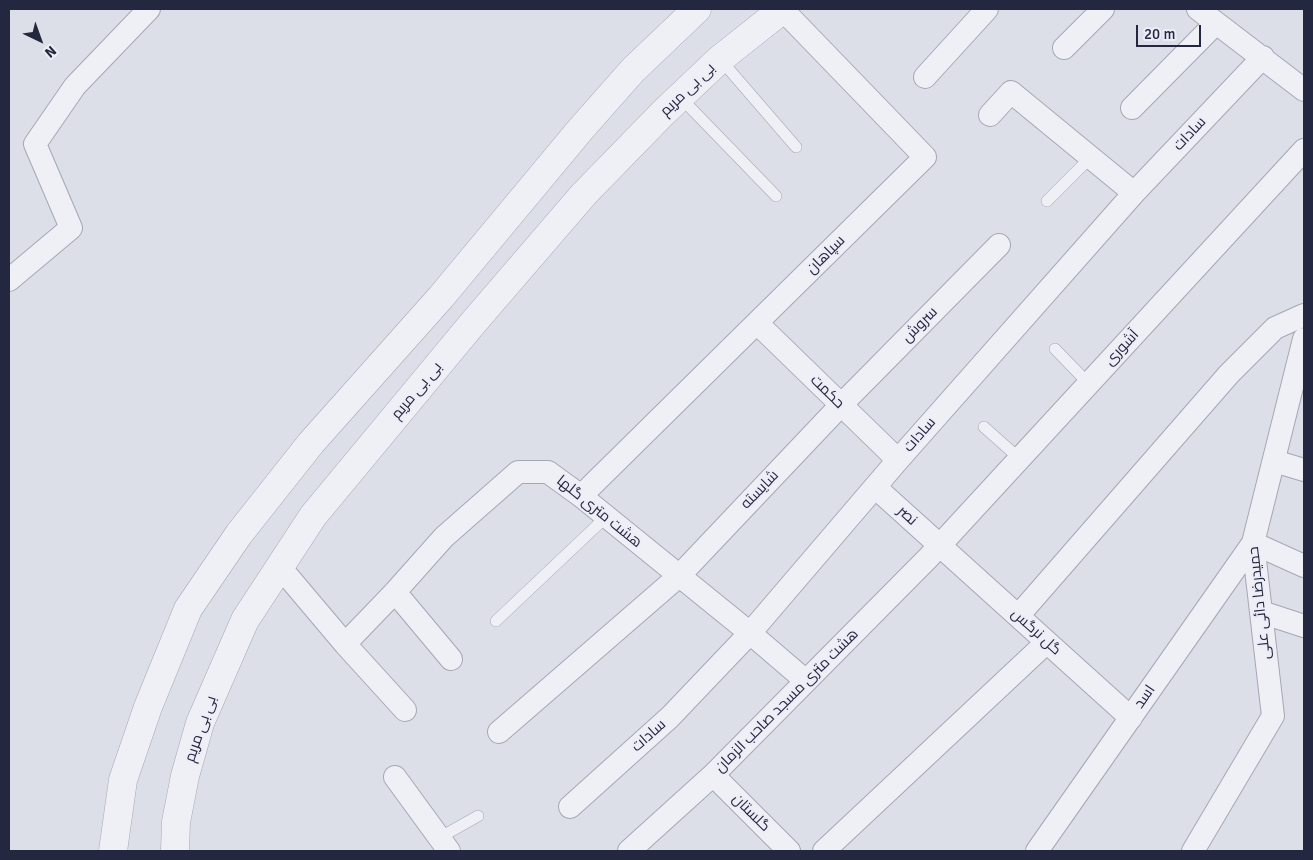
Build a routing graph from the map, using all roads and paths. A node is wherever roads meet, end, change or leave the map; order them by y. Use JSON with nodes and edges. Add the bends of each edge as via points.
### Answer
{"nodes":[{"id":1,"x":149,"y":9,"type":"edge"},
{"id":2,"x":697,"y":9,"type":"edge"},
{"id":3,"x":783,"y":9,"type":"edge"},
{"id":4,"x":987,"y":9,"type":"edge"},
{"id":5,"x":1103,"y":9,"type":"edge"},
{"id":6,"x":1198,"y":9,"type":"edge"},
{"id":7,"x":1216,"y":23,"type":"junction"},
{"id":8,"x":1064,"y":48,"type":"dead end"},
{"id":9,"x":1262,"y":57,"type":"junction"},
{"id":10,"x":720,"y":59,"type":"junction"},
{"id":11,"x":925,"y":77,"type":"dead end"},
{"id":12,"x":1304,"y":90,"type":"edge"},
{"id":13,"x":680,"y":97,"type":"junction"},
{"id":14,"x":1132,"y":108,"type":"dead end"},
{"id":15,"x":990,"y":115,"type":"dead end"},
{"id":16,"x":796,"y":147,"type":"dead end"},
{"id":17,"x":1304,"y":150,"type":"edge"},
{"id":18,"x":1090,"y":158,"type":"junction"},
{"id":19,"x":1134,"y":193,"type":"junction"},
{"id":20,"x":776,"y":196,"type":"dead end"},
{"id":21,"x":1047,"y":201,"type":"dead end"},
{"id":22,"x":999,"y":245,"type":"dead end"},
{"id":23,"x":9,"y":280,"type":"edge"},
{"id":24,"x":1304,"y":315,"type":"edge"},
{"id":25,"x":757,"y":323,"type":"junction"},
{"id":26,"x":1304,"y":339,"type":"edge"},
{"id":27,"x":1055,"y":349,"type":"dead end"},
{"id":28,"x":1089,"y":384,"type":"junction"},
{"id":29,"x":841,"y":405,"type":"junction"},
{"id":30,"x":984,"y":427,"type":"dead end"},
{"id":31,"x":1020,"y":459,"type":"junction"},
{"id":32,"x":898,"y":460,"type":"junction"},
{"id":33,"x":1274,"y":461,"type":"junction"},
{"id":34,"x":1304,"y":470,"type":"edge"},
{"id":35,"x":875,"y":487,"type":"junction"},
{"id":36,"x":581,"y":496,"type":"junction"},
{"id":37,"x":606,"y":517,"type":"junction"},
{"id":38,"x":1253,"y":543,"type":"junction"},
{"id":39,"x":940,"y":546,"type":"junction"},
{"id":40,"x":1304,"y":566,"type":"edge"},
{"id":41,"x":280,"y":567,"type":"junction"},
{"id":42,"x":679,"y":576,"type":"junction"},
{"id":43,"x":395,"y":592,"type":"junction"},
{"id":44,"x":1260,"y":612,"type":"junction"},
{"id":45,"x":1018,"y":616,"type":"junction"},
{"id":46,"x":496,"y":621,"type":"dead end"},
{"id":47,"x":1304,"y":626,"type":"edge"},
{"id":48,"x":750,"y":633,"type":"junction"},
{"id":49,"x":1047,"y":642,"type":"junction"},
{"id":50,"x":345,"y":644,"type":"junction"},
{"id":51,"x":451,"y":659,"type":"dead end"},
{"id":52,"x":806,"y":681,"type":"junction"},
{"id":53,"x":405,"y":710,"type":"dead end"},
{"id":54,"x":1131,"y":718,"type":"junction"},
{"id":55,"x":499,"y":732,"type":"dead end"},
{"id":56,"x":713,"y":775,"type":"junction"},
{"id":57,"x":396,"y":777,"type":"dead end"},
{"id":58,"x":570,"y":807,"type":"dead end"},
{"id":59,"x":478,"y":816,"type":"dead end"},
{"id":60,"x":444,"y":845,"type":"edge"},
{"id":61,"x":113,"y":851,"type":"edge"},
{"id":62,"x":175,"y":851,"type":"edge"},
{"id":63,"x":629,"y":851,"type":"edge"},
{"id":64,"x":789,"y":851,"type":"edge"},
{"id":65,"x":824,"y":851,"type":"edge"},
{"id":66,"x":1037,"y":851,"type":"edge"},
{"id":67,"x":1193,"y":851,"type":"edge"}],
"edges":[{"from":1,"to":23,"type":"street","via":[[75,86],[35,144],[71,228]]},
{"from":2,"to":61,"type":"street","via":[[634,70],[580,130],[441,297],[311,443],[239,534],[188,609],[148,707],[123,780]]},
{"from":3,"to":10,"type":"street","name":"بی بی مریم"},
{"from":3,"to":25,"type":"street","name":"سپاهان","via":[[925,157]]},
{"from":4,"to":11,"type":"street"},
{"from":5,"to":8,"type":"street"},
{"from":6,"to":7,"type":"street"},
{"from":7,"to":9,"type":"street"},
{"from":7,"to":14,"type":"street"},
{"from":9,"to":12,"type":"street"},
{"from":9,"to":19,"type":"street","name":"سادات"},
{"from":10,"to":13,"type":"street","name":"بی بی مریم"},
{"from":10,"to":16,"type":"lane"},
{"from":13,"to":20,"type":"lane"},
{"from":13,"to":41,"type":"street","name":"بی بی مریم","via":[[584,194],[473,323],[313,516]]},
{"from":15,"to":18,"type":"street","via":[[1011,92]]},
{"from":17,"to":28,"type":"street","name":"آشوری"},
{"from":18,"to":19,"type":"street"},
{"from":18,"to":21,"type":"lane"},
{"from":19,"to":32,"type":"street","name":"سادات"},
{"from":22,"to":29,"type":"street","name":"سروش"},
{"from":24,"to":45,"type":"street","via":[[1275,328],[1229,374]]},
{"from":25,"to":29,"type":"street","name":"حکمت"},
{"from":25,"to":36,"type":"street","name":"سپاهان"},
{"from":26,"to":33,"type":"street","name":"حمیدرضا دائی علی"},
{"from":27,"to":28,"type":"lane"},
{"from":28,"to":31,"type":"street","name":"آشوری"},
{"from":29,"to":32,"type":"street","name":"حکمت"},
{"from":29,"to":42,"type":"street","name":"شایسته"},
{"from":30,"to":31,"type":"lane"},
{"from":31,"to":39,"type":"street","name":"آشوری"},
{"from":32,"to":35,"type":"street","name":"سادات"},
{"from":33,"to":34,"type":"street"},
{"from":33,"to":38,"type":"street","name":"حمیدرضا دائی علی"},
{"from":35,"to":39,"type":"street","name":"نصر"},
{"from":35,"to":48,"type":"street","name":"سادات"},
{"from":36,"to":37,"type":"street","name":"هشت متری گلها"},
{"from":36,"to":43,"type":"street","name":"هشت متری گلها","via":[[548,472],[518,472],[444,537]]},
{"from":37,"to":42,"type":"street","name":"هشت متری گلها"},
{"from":37,"to":46,"type":"lane"},
{"from":38,"to":40,"type":"street"},
{"from":38,"to":44,"type":"street","name":"حمیدرضا دائی علی"},
{"from":38,"to":54,"type":"street","name":"اسد"},
{"from":39,"to":45,"type":"street","name":"گل نرگس"},
{"from":39,"to":52,"type":"street","name":"هشت متری مسجد صاحب الزمان"},
{"from":41,"to":50,"type":"street"},
{"from":41,"to":62,"type":"street","name":"بی بی مریم","via":[[245,620],[200,723],[176,822]]},
{"from":42,"to":48,"type":"street","name":"هشت متری گلها"},
{"from":42,"to":55,"type":"street","name":"شایسته"},
{"from":43,"to":50,"type":"street","name":"هشت متری گلها"},
{"from":43,"to":51,"type":"street"},
{"from":44,"to":47,"type":"street"},
{"from":44,"to":67,"type":"street","name":"حمیدرضا دائی علی","via":[[1273,716]]},
{"from":45,"to":49,"type":"street","name":"گل نرگس"},
{"from":48,"to":52,"type":"street","name":"هشت متری گلها"},
{"from":48,"to":58,"type":"street","name":"سادات","via":[[670,717]]},
{"from":49,"to":54,"type":"street","name":"گل نرگس"},
{"from":49,"to":65,"type":"street"},
{"from":50,"to":53,"type":"street"},
{"from":52,"to":56,"type":"street","name":"هشت متری مسجد صاحب الزمان"},
{"from":54,"to":66,"type":"street","name":"اسد"},
{"from":56,"to":63,"type":"street","name":"هشت متری مسجد صاحب الزمان"},
{"from":56,"to":64,"type":"street","name":"گلستان"},
{"from":57,"to":60,"type":"street"},
{"from":59,"to":60,"type":"lane"}]}
